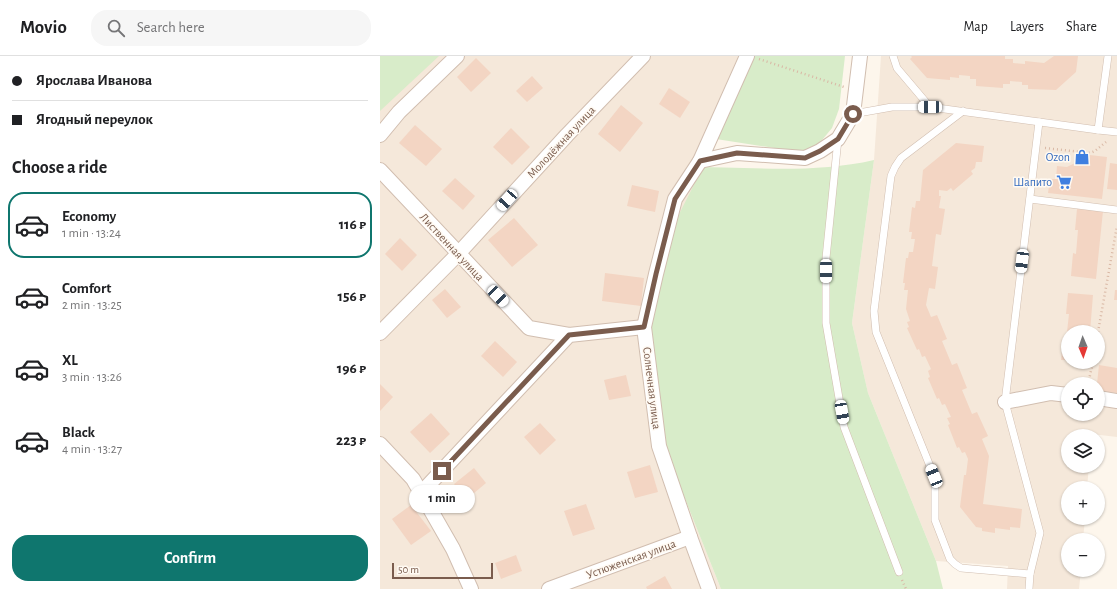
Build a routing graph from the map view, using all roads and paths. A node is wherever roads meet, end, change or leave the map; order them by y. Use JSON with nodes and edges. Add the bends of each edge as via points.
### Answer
{"nodes":[{"id":1,"x":458,"y":56,"type":"edge"},
{"id":2,"x":642,"y":56,"type":"edge"},
{"id":3,"x":860,"y":56,"type":"edge"},
{"id":4,"x":893,"y":56,"type":"edge"},
{"id":5,"x":1108,"y":56,"type":"edge"},
{"id":6,"x":752,"y":57,"type":"edge"},
{"id":7,"x":856,"y":91,"type":"junction"},
{"id":8,"x":930,"y":107,"type":"junction"},
{"id":9,"x":963,"y":111,"type":"junction"},
{"id":10,"x":853,"y":114,"type":"junction"},
{"id":11,"x":1039,"y":122,"type":"junction"},
{"id":12,"x":1098,"y":130,"type":"junction"},
{"id":13,"x":1117,"y":132,"type":"edge"},
{"id":14,"x":380,"y":135,"type":"edge"},
{"id":15,"x":838,"y":139,"type":"junction"},
{"id":16,"x":1110,"y":140,"type":"dead end"},
{"id":17,"x":1036,"y":147,"type":"junction"},
{"id":18,"x":700,"y":161,"type":"junction"},
{"id":19,"x":380,"y":170,"type":"edge"},
{"id":20,"x":1030,"y":198,"type":"junction"},
{"id":21,"x":1117,"y":210,"type":"edge"},
{"id":22,"x":1117,"y":226,"type":"edge"},
{"id":23,"x":458,"y":254,"type":"junction"},
{"id":24,"x":1099,"y":325,"type":"edge"},
{"id":25,"x":644,"y":327,"type":"junction"},
{"id":26,"x":380,"y":333,"type":"edge"},
{"id":27,"x":569,"y":335,"type":"junction"},
{"id":28,"x":1061,"y":394,"type":"edge"},
{"id":29,"x":1105,"y":399,"type":"edge"},
{"id":30,"x":1117,"y":401,"type":"edge"},
{"id":31,"x":1005,"y":402,"type":"junction"},
{"id":32,"x":380,"y":444,"type":"edge"},
{"id":33,"x":421,"y":493,"type":"junction"},
{"id":34,"x":690,"y":537,"type":"junction"},
{"id":35,"x":899,"y":572,"type":"dead end"},
{"id":36,"x":1030,"y":574,"type":"junction"},
{"id":37,"x":471,"y":589,"type":"edge"},
{"id":38,"x":549,"y":589,"type":"edge"},
{"id":39,"x":709,"y":589,"type":"edge"},
{"id":40,"x":1029,"y":589,"type":"edge"}],
"edges":[{"from":1,"to":14,"type":"street","via":[[399,112]]},
{"from":2,"to":23,"type":"street","name":"Молодёжная улица"},
{"from":3,"to":7,"type":"street"},
{"from":4,"to":8,"type":"lane","via":[[897,68]]},
{"from":5,"to":12,"type":"lane"},
{"from":6,"to":7,"type":"path"},
{"from":6,"to":18,"type":"street","name":"Солнечная улица"},
{"from":7,"to":10,"type":"street"},
{"from":8,"to":9,"type":"lane"},
{"from":8,"to":10,"type":"lane","via":[[892,107]]},
{"from":9,"to":11,"type":"lane"},
{"from":9,"to":36,"type":"lane","via":[[901,158],[891,176],[874,311],[876,332],[934,476],[935,520],[950,559],[961,568]]},
{"from":10,"to":15,"type":"street"},
{"from":11,"to":12,"type":"lane"},
{"from":11,"to":17,"type":"lane"},
{"from":12,"to":13,"type":"lane"},
{"from":15,"to":18,"type":"street","via":[[805,158],[737,153]]},
{"from":15,"to":35,"type":"lane","via":[[826,258],[826,323],[844,427]]},
{"from":16,"to":17,"type":"path","via":[[1090,153]]},
{"from":17,"to":20,"type":"lane"},
{"from":18,"to":25,"type":"street","name":"Солнечная улица","via":[[675,199]]},
{"from":19,"to":23,"type":"street","name":"Лиственная улица"},
{"from":20,"to":21,"type":"lane"},
{"from":20,"to":31,"type":"lane"},
{"from":22,"to":24,"type":"path"},
{"from":23,"to":26,"type":"street","name":"Молодёжная улица"},
{"from":23,"to":27,"type":"street","name":"Лиственная улица","via":[[529,328]]},
{"from":25,"to":27,"type":"street","name":"Лиственная улица"},
{"from":25,"to":34,"type":"street","name":"Солнечная улица","via":[[659,446]]},
{"from":27,"to":33,"type":"street"},
{"from":28,"to":31,"type":"street","via":[[1051,393]]},
{"from":29,"to":30,"type":"street"},
{"from":31,"to":36,"type":"lane","via":[[1040,533]]},
{"from":32,"to":33,"type":"street","via":[[413,479]]},
{"from":33,"to":37,"type":"street","via":[[454,549]]},
{"from":34,"to":38,"type":"street","name":"Устюженская улица"},
{"from":34,"to":39,"type":"street","name":"Солнечная улица"},
{"from":36,"to":40,"type":"lane"}]}
